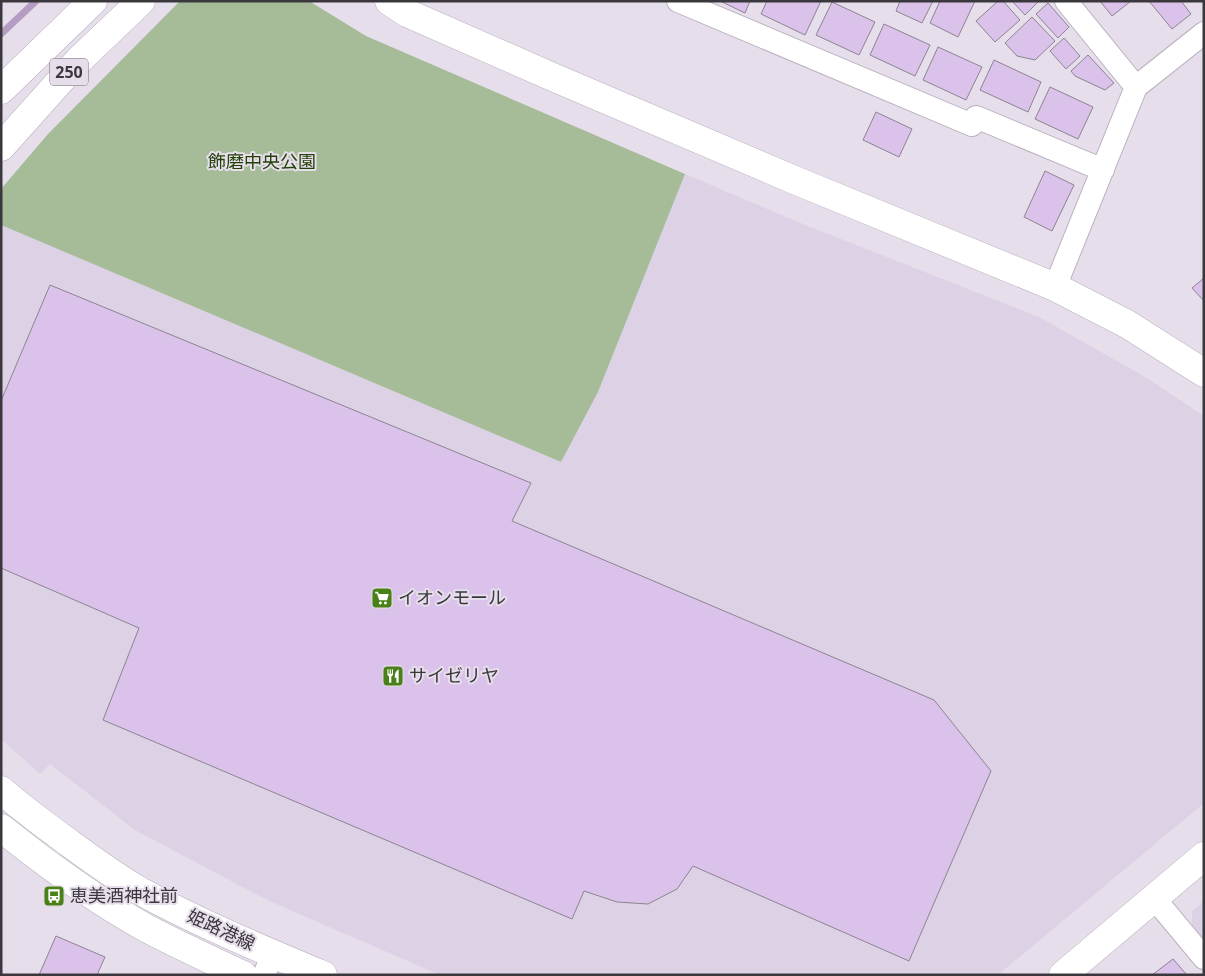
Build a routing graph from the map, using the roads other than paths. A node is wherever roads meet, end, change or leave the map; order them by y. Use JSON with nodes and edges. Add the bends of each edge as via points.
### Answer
{"nodes":[{"id":1,"x":93,"y":1,"type":"edge"},
{"id":2,"x":141,"y":1,"type":"edge"},
{"id":3,"x":389,"y":1,"type":"edge"},
{"id":4,"x":678,"y":1,"type":"edge"},
{"id":5,"x":1066,"y":1,"type":"edge"},
{"id":6,"x":1204,"y":33,"type":"edge"},
{"id":7,"x":1136,"y":87,"type":"junction"},
{"id":8,"x":1,"y":90,"type":"edge"},
{"id":9,"x":1,"y":147,"type":"edge"},
{"id":10,"x":1103,"y":170,"type":"junction"},
{"id":11,"x":1055,"y":287,"type":"junction"},
{"id":12,"x":1202,"y":367,"type":"edge"},
{"id":13,"x":1,"y":790,"type":"edge"},
{"id":14,"x":1,"y":828,"type":"edge"},
{"id":15,"x":1204,"y":856,"type":"edge"},
{"id":16,"x":1154,"y":898,"type":"junction"},
{"id":17,"x":1204,"y":958,"type":"edge"},
{"id":18,"x":268,"y":964,"type":"edge"},
{"id":19,"x":243,"y":975,"type":"edge"},
{"id":20,"x":323,"y":975,"type":"edge"},
{"id":21,"x":1063,"y":975,"type":"edge"}],
"edges":[{"from":1,"to":8,"type":"main road","number":"250"},
{"from":2,"to":9,"type":"main road","number":"250","via":[[78,61]]},
{"from":3,"to":11,"type":"main road","via":[[407,13],[564,82]]},
{"from":4,"to":10,"type":"street","via":[[972,124],[976,117]]},
{"from":5,"to":7,"type":"street"},
{"from":6,"to":7,"type":"street"},
{"from":7,"to":10,"type":"street"},
{"from":10,"to":11,"type":"street"},
{"from":11,"to":12,"type":"main road"},
{"from":13,"to":18,"type":"main road","name":"姫路港線","via":[[100,865],[139,890],[199,920]]},
{"from":14,"to":19,"type":"main road","name":"姫路港線","via":[[82,889],[144,927]]},
{"from":15,"to":16,"type":"main road"},
{"from":16,"to":17,"type":"street"},
{"from":16,"to":21,"type":"main road"},
{"from":18,"to":20,"type":"main road","name":"姫路港線"}]}
